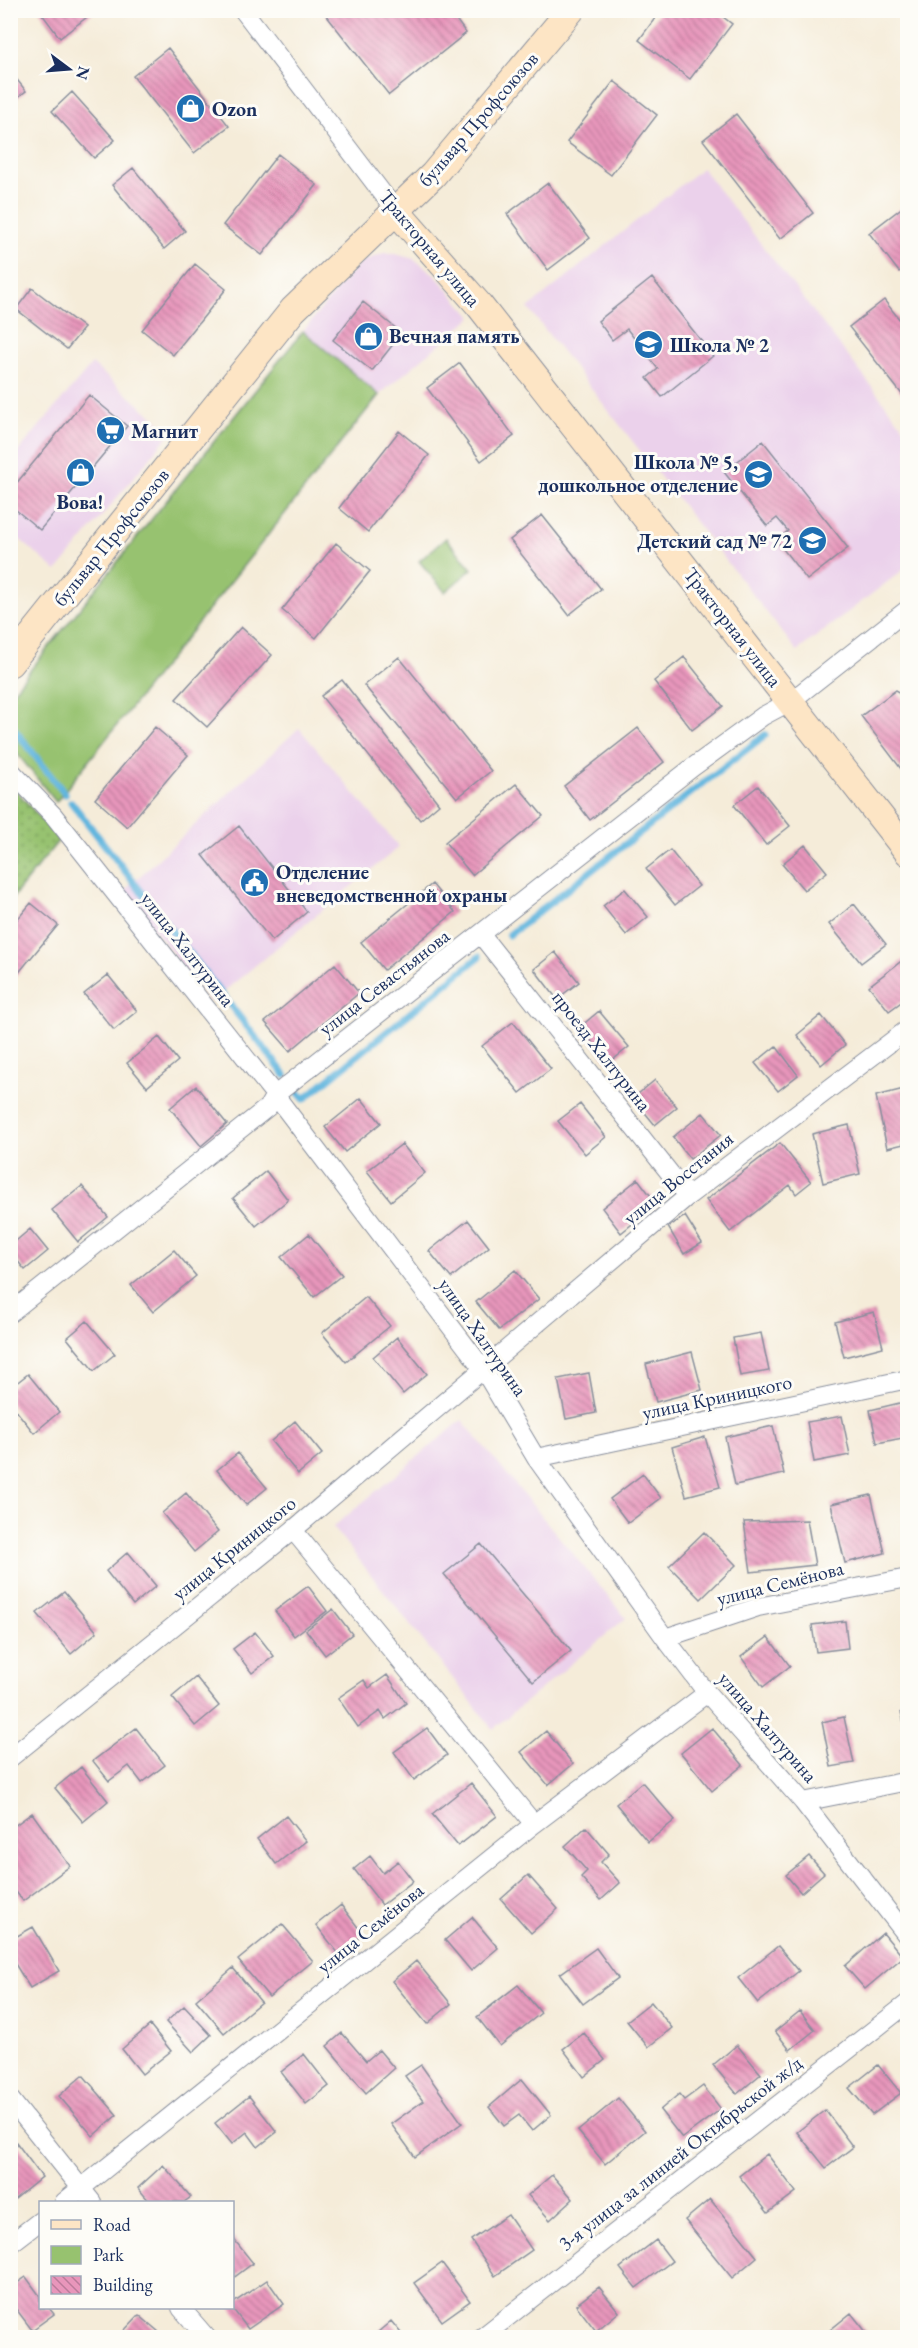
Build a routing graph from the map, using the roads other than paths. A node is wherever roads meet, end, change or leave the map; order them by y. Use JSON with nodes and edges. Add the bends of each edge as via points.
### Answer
{"nodes":[{"id":1,"x":243,"y":10,"type":"edge"},
{"id":2,"x":571,"y":10,"type":"edge"},
{"id":3,"x":396,"y":211,"type":"junction"},
{"id":4,"x":908,"y":609,"type":"edge"},
{"id":5,"x":10,"y":663,"type":"edge"},
{"id":6,"x":791,"y":701,"type":"junction"},
{"id":7,"x":10,"y":770,"type":"edge"},
{"id":8,"x":908,"y":852,"type":"edge"},
{"id":9,"x":481,"y":935,"type":"junction"},
{"id":10,"x":908,"y":1029,"type":"edge"},
{"id":11,"x":275,"y":1095,"type":"junction"},
{"id":12,"x":688,"y":1196,"type":"junction"},
{"id":13,"x":10,"y":1314,"type":"edge"},
{"id":14,"x":483,"y":1369,"type":"junction"},
{"id":15,"x":908,"y":1379,"type":"edge"},
{"id":16,"x":536,"y":1458,"type":"junction"},
{"id":17,"x":293,"y":1530,"type":"junction"},
{"id":18,"x":908,"y":1578,"type":"edge"},
{"id":19,"x":665,"y":1638,"type":"junction"},
{"id":20,"x":708,"y":1693,"type":"junction"},
{"id":21,"x":10,"y":1758,"type":"edge"},
{"id":22,"x":908,"y":1781,"type":"edge"},
{"id":23,"x":803,"y":1802,"type":"junction"},
{"id":24,"x":534,"y":1824,"type":"junction"},
{"id":25,"x":908,"y":1937,"type":"edge"},
{"id":26,"x":908,"y":2003,"type":"edge"},
{"id":27,"x":10,"y":2099,"type":"edge"},
{"id":28,"x":87,"y":2196,"type":"edge"},
{"id":29,"x":68,"y":2201,"type":"edge"},
{"id":30,"x":39,"y":2222,"type":"edge"},
{"id":31,"x":10,"y":2244,"type":"edge"},
{"id":32,"x":183,"y":2309,"type":"edge"},
{"id":33,"x":207,"y":2337,"type":"edge"},
{"id":34,"x":481,"y":2337,"type":"edge"}],
"edges":[{"from":1,"to":3,"type":"street","name":"Тракторная улица"},
{"from":2,"to":3,"type":"main road","name":"бульвар Профсоюзов","via":[[434,175]]},
{"from":3,"to":5,"type":"main road","name":"бульвар Профсоюзов","via":[[292,310]]},
{"from":3,"to":6,"type":"main road","name":"Тракторная улица","via":[[479,305]]},
{"from":4,"to":6,"type":"street","name":"улица Севастьянова"},
{"from":6,"to":8,"type":"main road","name":"Тракторная улица"},
{"from":6,"to":9,"type":"street","name":"улица Севастьянова","via":[[763,716],[693,767]]},
{"from":7,"to":11,"type":"street","name":"улица Халтурина","via":[[54,816]]},
{"from":9,"to":11,"type":"street","name":"улица Севастьянова"},
{"from":9,"to":12,"type":"street","name":"проезд Халтурина"},
{"from":10,"to":12,"type":"street","name":"улица Восстания"},
{"from":11,"to":13,"type":"street","name":"улица Севастьянова","via":[[268,1107]]},
{"from":11,"to":14,"type":"street","name":"улица Халтурина"},
{"from":12,"to":14,"type":"street","name":"улица Восстания"},
{"from":14,"to":16,"type":"street","name":"улица Халтурина"},
{"from":14,"to":17,"type":"street","name":"улица Криницкого"},
{"from":15,"to":16,"type":"street","name":"улица Криницкого"},
{"from":16,"to":19,"type":"street","name":"улица Халтурина"},
{"from":17,"to":21,"type":"street","name":"улица Криницкого"},
{"from":17,"to":24,"type":"street"},
{"from":18,"to":19,"type":"street","name":"улица Семёнова","via":[[758,1607]]},
{"from":19,"to":20,"type":"street","name":"улица Халтурина"},
{"from":20,"to":23,"type":"street","name":"улица Халтурина"},
{"from":20,"to":24,"type":"street","name":"улица Семёнова"},
{"from":22,"to":23,"type":"street"},
{"from":23,"to":25,"type":"street","name":"улица Халтурина"},
{"from":24,"to":28,"type":"street","name":"улица Семёнова"},
{"from":26,"to":34,"type":"street","name":"3-я улица за линией Октябрьской ж/д"},
{"from":27,"to":28,"type":"street"},
{"from":28,"to":29,"type":"street","name":"улица Семёнова"},
{"from":30,"to":31,"type":"street"},
{"from":32,"to":33,"type":"street"}]}
